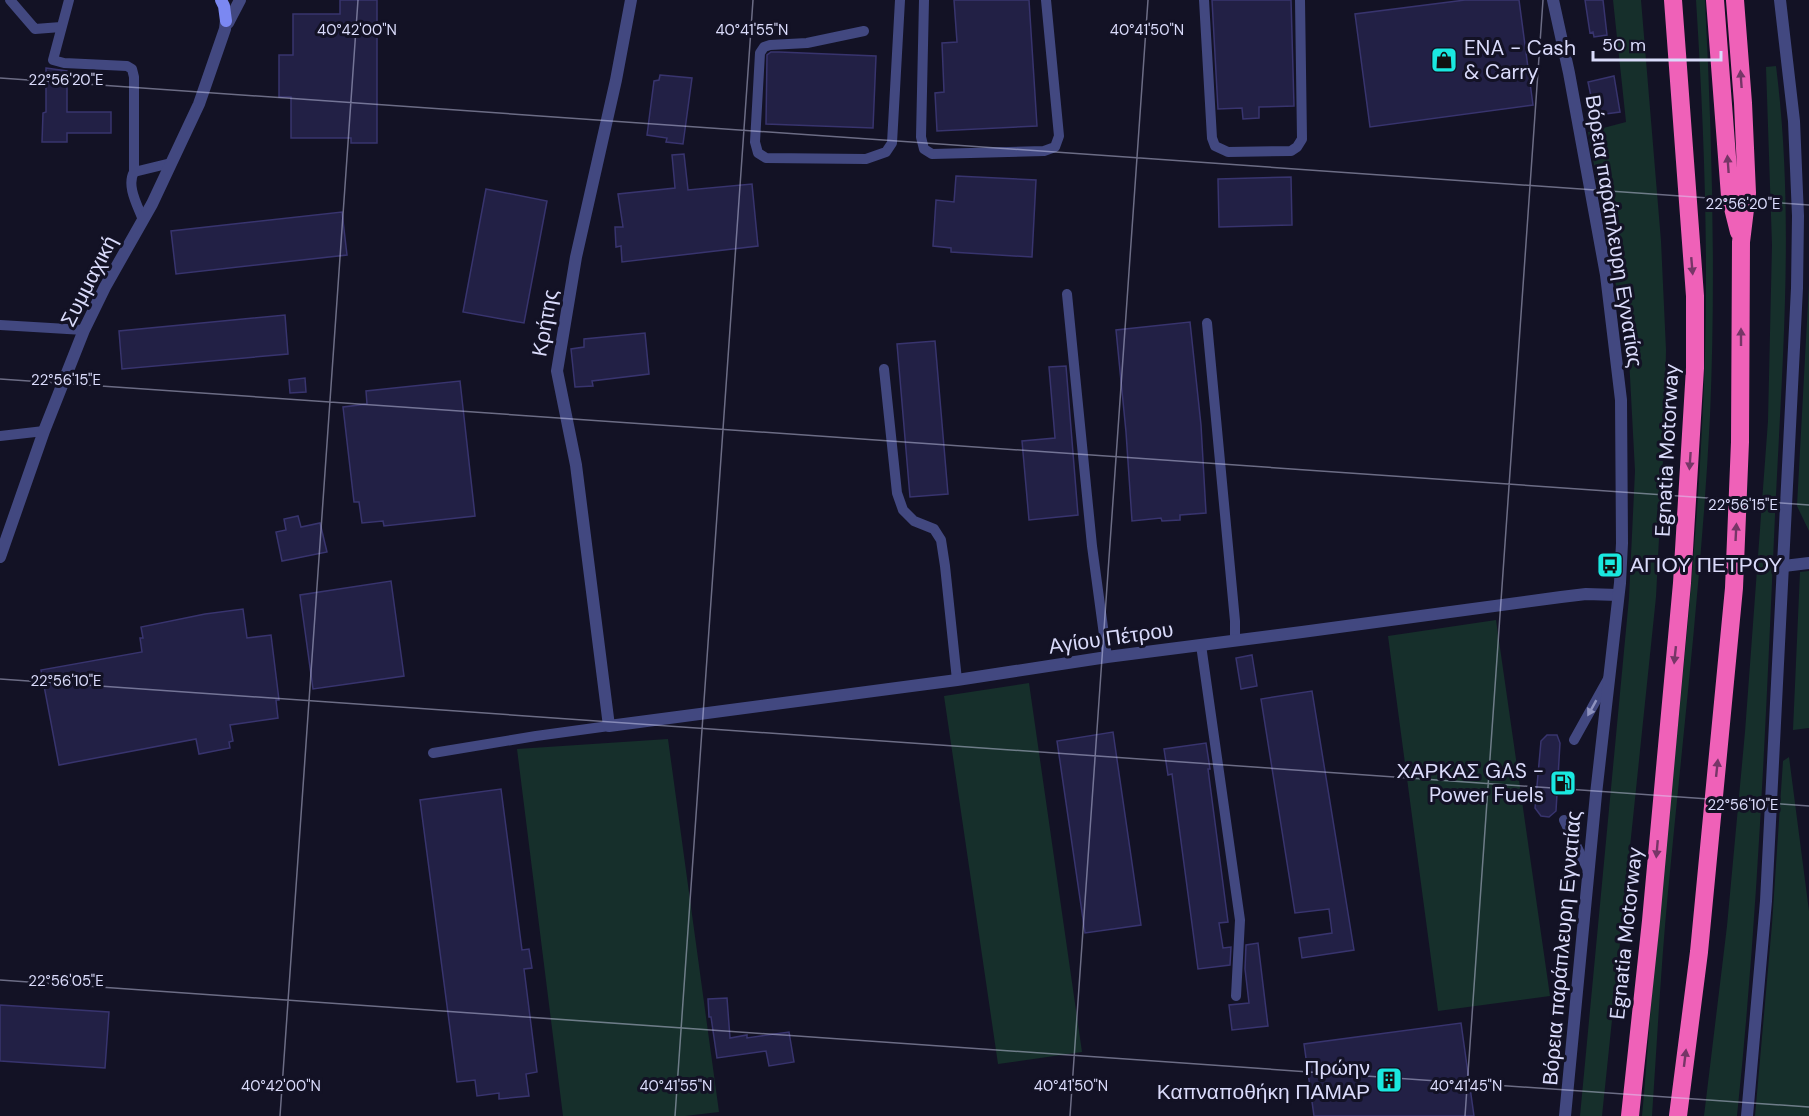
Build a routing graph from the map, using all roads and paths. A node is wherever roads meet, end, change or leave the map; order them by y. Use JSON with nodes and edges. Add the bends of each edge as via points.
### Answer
{"nodes":[{"id":1,"x":10,"y":0,"type":"edge"},
{"id":2,"x":69,"y":0,"type":"edge"},
{"id":3,"x":221,"y":0,"type":"edge"},
{"id":4,"x":227,"y":0,"type":"edge"},
{"id":5,"x":240,"y":0,"type":"edge"},
{"id":6,"x":631,"y":0,"type":"edge"},
{"id":7,"x":900,"y":0,"type":"edge"},
{"id":8,"x":924,"y":0,"type":"edge"},
{"id":9,"x":1046,"y":0,"type":"edge"},
{"id":10,"x":1204,"y":0,"type":"edge"},
{"id":11,"x":1300,"y":0,"type":"edge"},
{"id":12,"x":1553,"y":0,"type":"edge"},
{"id":13,"x":1673,"y":0,"type":"edge"},
{"id":14,"x":1715,"y":0,"type":"edge"},
{"id":15,"x":1735,"y":0,"type":"edge"},
{"id":16,"x":1780,"y":0,"type":"edge"},
{"id":17,"x":226,"y":25,"type":"junction"},
{"id":18,"x":61,"y":27,"type":"junction"},
{"id":19,"x":864,"y":31,"type":"dead end"},
{"id":20,"x":171,"y":163,"type":"junction"},
{"id":21,"x":134,"y":172,"type":"junction"},
{"id":22,"x":143,"y":220,"type":"junction"},
{"id":23,"x":1741,"y":242,"type":"junction"},
{"id":24,"x":1067,"y":294,"type":"dead end"},
{"id":25,"x":1207,"y":323,"type":"dead end"},
{"id":26,"x":0,"y":325,"type":"edge"},
{"id":27,"x":84,"y":330,"type":"junction"},
{"id":28,"x":884,"y":369,"type":"dead end"},
{"id":29,"x":44,"y":431,"type":"junction"},
{"id":30,"x":0,"y":436,"type":"edge"},
{"id":31,"x":0,"y":557,"type":"edge"},
{"id":32,"x":1809,"y":563,"type":"edge"},
{"id":33,"x":1784,"y":566,"type":"junction"},
{"id":34,"x":1618,"y":596,"type":"junction"},
{"id":35,"x":1234,"y":640,"type":"junction"},
{"id":36,"x":1201,"y":645,"type":"junction"},
{"id":37,"x":1107,"y":657,"type":"junction"},
{"id":38,"x":1610,"y":676,"type":"junction"},
{"id":39,"x":957,"y":680,"type":"junction"},
{"id":40,"x":609,"y":726,"type":"junction"},
{"id":41,"x":1574,"y":740,"type":"dead end"},
{"id":42,"x":433,"y":753,"type":"dead end"},
{"id":43,"x":1564,"y":820,"type":"dead end"},
{"id":44,"x":1589,"y":872,"type":"junction"},
{"id":45,"x":1236,"y":996,"type":"dead end"},
{"id":46,"x":1565,"y":1116,"type":"edge"},
{"id":47,"x":1630,"y":1116,"type":"edge"},
{"id":48,"x":1678,"y":1116,"type":"edge"},
{"id":49,"x":1747,"y":1116,"type":"edge"}],
"edges":[{"from":1,"to":18,"type":"lane","via":[[35,29]]},
{"from":2,"to":18,"type":"lane"},
{"from":3,"to":17,"type":"main road"},
{"from":4,"to":17,"type":"street","name":"Συμμαχική"},
{"from":5,"to":17,"type":"street","name":"Συμμαχική"},
{"from":6,"to":40,"type":"street","name":"Κρήτης","via":[[556,371],[576,465]]},
{"from":7,"to":19,"type":"lane","via":[[892,143],[886,152],[866,159],[766,158],[758,153],[755,142],[760,53],[764,47],[807,44]]},
{"from":8,"to":9,"type":"lane","via":[[921,137],[924,149],[932,154],[1044,151],[1054,147],[1059,136]]},
{"from":10,"to":11,"type":"lane","via":[[1212,138],[1215,147],[1228,152],[1291,151],[1302,139]]},
{"from":12,"to":34,"type":"street","name":"Βόρεια παράπλευρη Εγνατίας","via":[[1606,275],[1621,400],[1622,543]]},
{"from":13,"to":47,"type":"highway","name":"Egnatia Motorway","one_way":true,"via":[[1695,296],[1695,368],[1682,583]]},
{"from":23,"to":14,"type":"highway","one_way":true,"via":[[1730,196]]},
{"from":23,"to":15,"type":"highway","one_way":true,"via":[[1747,193]]},
{"from":16,"to":33,"type":"street","via":[[1794,121],[1798,216]]},
{"from":17,"to":20,"type":"street","name":"Συμμαχική","via":[[199,104]]},
{"from":18,"to":21,"type":"lane","via":[[53,60],[132,69]]},
{"from":20,"to":21,"type":"lane"},
{"from":20,"to":22,"type":"street","name":"Συμμαχική"},
{"from":21,"to":22,"type":"lane","via":[[131,185]]},
{"from":22,"to":27,"type":"street","name":"Συμμαχική"},
{"from":48,"to":23,"type":"highway","one_way":true,"via":[[1699,952],[1734,588],[1740,442]]},
{"from":24,"to":37,"type":"lane"},
{"from":25,"to":35,"type":"lane"},
{"from":26,"to":27,"type":"lane"},
{"from":27,"to":29,"type":"street","name":"Συμμαχική"},
{"from":28,"to":39,"type":"lane","via":[[897,493],[903,510],[914,521],[934,529],[941,540]]},
{"from":29,"to":30,"type":"lane"},
{"from":29,"to":31,"type":"street","name":"Συμμαχική"},
{"from":32,"to":33,"type":"street"},
{"from":33,"to":49,"type":"street","via":[[1763,954]]},
{"from":34,"to":35,"type":"street","name":"Αγίου Πέτρου","via":[[1576,595]]},
{"from":34,"to":38,"type":"street","name":"Βόρεια παράπλευρη Εγνατίας"},
{"from":35,"to":36,"type":"street","name":"Αγίου Πέτρου"},
{"from":36,"to":37,"type":"street","name":"Αγίου Πέτρου"},
{"from":36,"to":45,"type":"lane","via":[[1240,920]]},
{"from":37,"to":39,"type":"street","name":"Αγίου Πέτρου"},
{"from":38,"to":41,"type":"lane","one_way":true},
{"from":38,"to":44,"type":"street","name":"Βόρεια παράπλευρη Εγνατίας"},
{"from":39,"to":40,"type":"street","name":"Αγίου Πέτρου"},
{"from":40,"to":42,"type":"lane"},
{"from":43,"to":44,"type":"lane"},
{"from":44,"to":46,"type":"street","name":"Βόρεια παράπλευρη Εγνατίας"}]}
